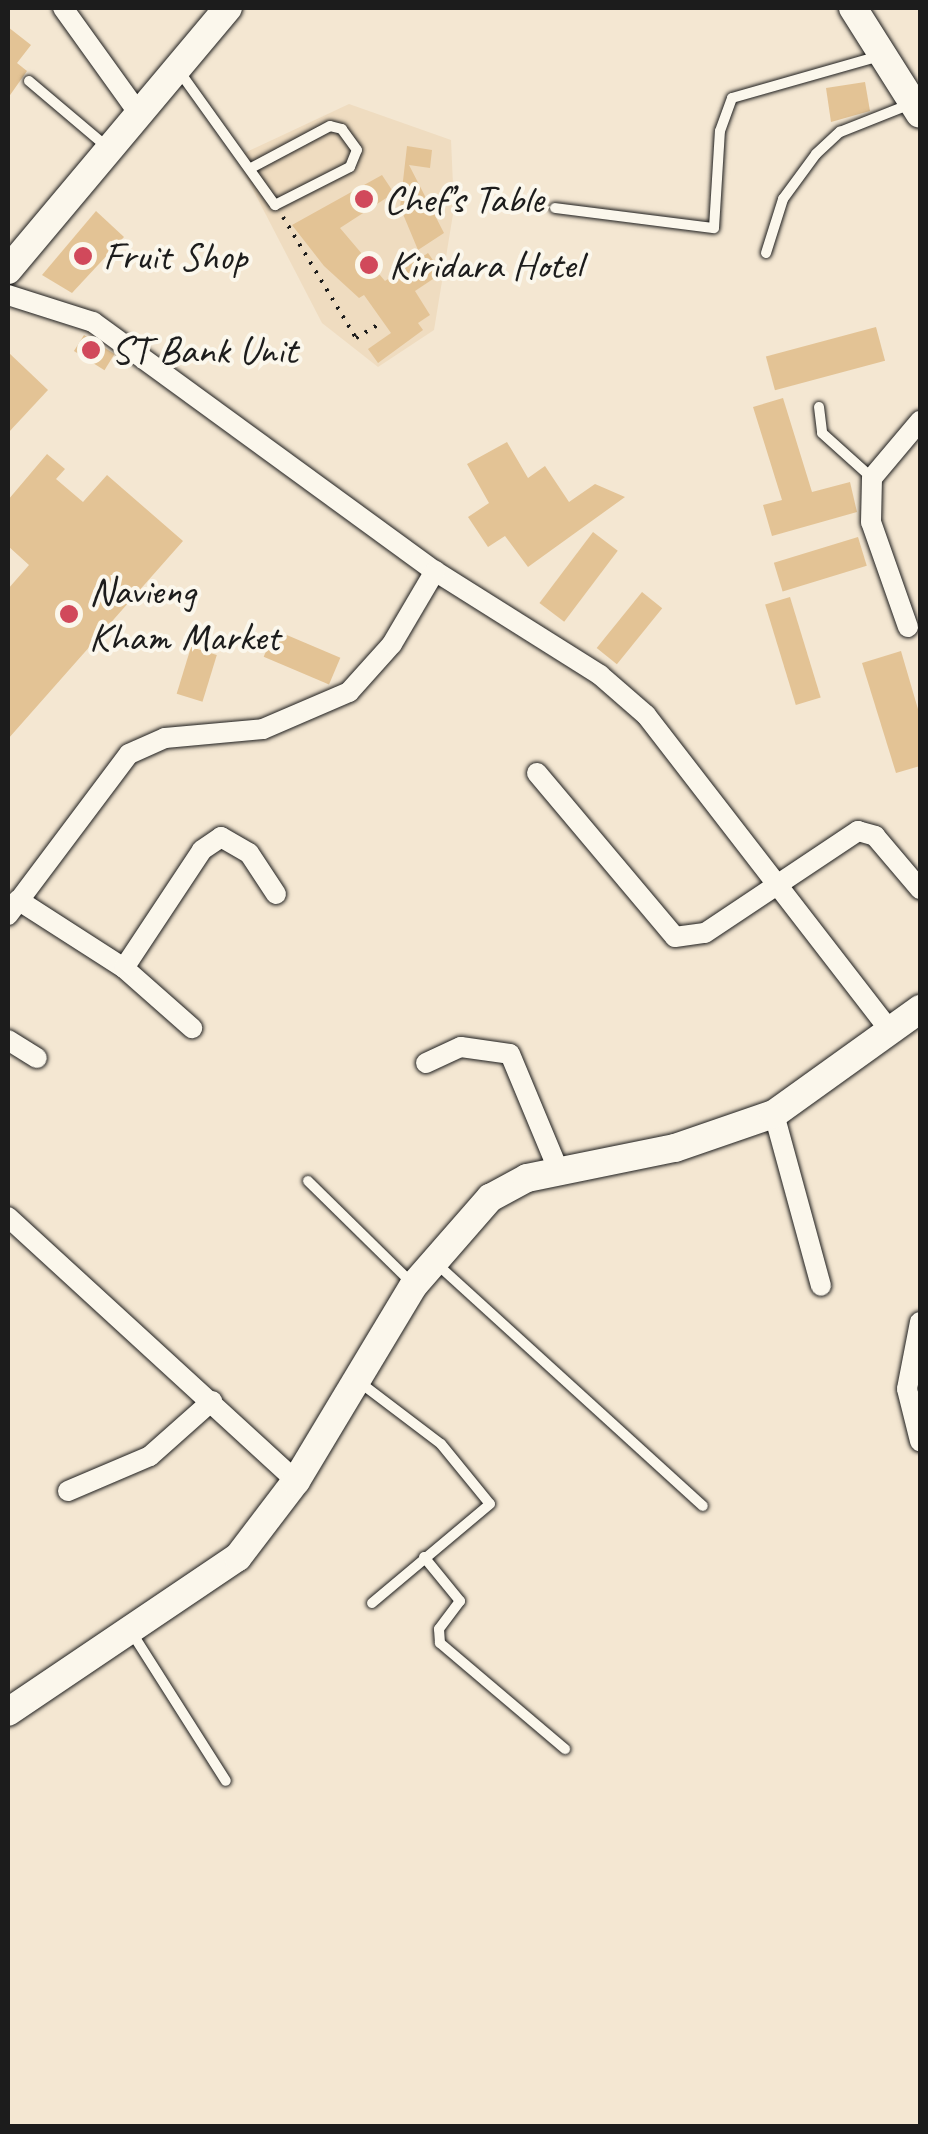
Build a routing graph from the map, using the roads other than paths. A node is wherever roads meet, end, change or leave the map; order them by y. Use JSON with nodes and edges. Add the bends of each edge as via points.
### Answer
{"nodes":[{"id":1,"x":63,"y":8,"type":"edge"},
{"id":2,"x":228,"y":8,"type":"edge"},
{"id":3,"x":853,"y":8,"type":"edge"},
{"id":4,"x":880,"y":56,"type":"junction"},
{"id":5,"x":176,"y":67,"type":"junction"},
{"id":6,"x":28,"y":81,"type":"dead end"},
{"id":7,"x":915,"y":98,"type":"edge"},
{"id":8,"x":138,"y":111,"type":"junction"},
{"id":9,"x":107,"y":147,"type":"junction"},
{"id":10,"x":253,"y":167,"type":"junction"},
{"id":11,"x":555,"y":208,"type":"dead end"},
{"id":12,"x":766,"y":253,"type":"dead end"},
{"id":13,"x":8,"y":270,"type":"edge"},
{"id":14,"x":8,"y":296,"type":"edge"},
{"id":15,"x":820,"y":407,"type":"dead end"},
{"id":16,"x":920,"y":421,"type":"edge"},
{"id":17,"x":872,"y":478,"type":"junction"},
{"id":18,"x":435,"y":571,"type":"junction"},
{"id":19,"x":908,"y":628,"type":"dead end"},
{"id":20,"x":536,"y":774,"type":"dead end"},
{"id":21,"x":782,"y":884,"type":"junction"},
{"id":22,"x":920,"y":889,"type":"edge"},
{"id":23,"x":276,"y":894,"type":"dead end"},
{"id":24,"x":13,"y":907,"type":"edge"},
{"id":25,"x":124,"y":968,"type":"junction"},
{"id":26,"x":920,"y":1009,"type":"edge"},
{"id":27,"x":192,"y":1028,"type":"dead end"},
{"id":28,"x":890,"y":1032,"type":"junction"},
{"id":29,"x":8,"y":1040,"type":"edge"},
{"id":30,"x":37,"y":1058,"type":"dead end"},
{"id":31,"x":426,"y":1063,"type":"dead end"},
{"id":32,"x":774,"y":1114,"type":"junction"},
{"id":33,"x":558,"y":1172,"type":"junction"},
{"id":34,"x":308,"y":1181,"type":"dead end"},
{"id":35,"x":8,"y":1217,"type":"edge"},
{"id":36,"x":433,"y":1261,"type":"junction"},
{"id":37,"x":414,"y":1285,"type":"junction"},
{"id":38,"x":821,"y":1286,"type":"dead end"},
{"id":39,"x":920,"y":1322,"type":"edge"},
{"id":40,"x":357,"y":1380,"type":"junction"},
{"id":41,"x":212,"y":1400,"type":"junction"},
{"id":42,"x":920,"y":1440,"type":"edge"},
{"id":43,"x":296,"y":1481,"type":"junction"},
{"id":44,"x":68,"y":1491,"type":"dead end"},
{"id":45,"x":704,"y":1506,"type":"dead end"},
{"id":46,"x":424,"y":1557,"type":"junction"},
{"id":47,"x":372,"y":1602,"type":"dead end"},
{"id":48,"x":132,"y":1632,"type":"junction"},
{"id":49,"x":9,"y":1704,"type":"edge"},
{"id":50,"x":565,"y":1749,"type":"dead end"},
{"id":51,"x":226,"y":1781,"type":"dead end"}],
"edges":[{"from":1,"to":8,"type":"street"},
{"from":2,"to":5,"type":"street"},
{"from":3,"to":4,"type":"street"},
{"from":4,"to":7,"type":"street"},
{"from":4,"to":11,"type":"lane","via":[[732,98],[720,131],[714,228]]},
{"from":5,"to":8,"type":"street"},
{"from":5,"to":10,"type":"lane","via":[[206,118]]},
{"from":6,"to":9,"type":"lane"},
{"from":7,"to":12,"type":"lane","via":[[840,132],[816,154],[783,198]]},
{"from":8,"to":9,"type":"street"},
{"from":9,"to":13,"type":"street"},
{"from":10,"to":10,"type":"lane","via":[[330,126],[342,128],[357,150],[350,166],[275,205]]},
{"from":14,"to":18,"type":"street","via":[[93,322]]},
{"from":15,"to":17,"type":"lane","via":[[822,433]]},
{"from":16,"to":17,"type":"street"},
{"from":17,"to":19,"type":"street","via":[[871,522]]},
{"from":18,"to":21,"type":"street","via":[[600,676],[646,715]]},
{"from":18,"to":24,"type":"street","via":[[392,644],[348,692],[263,729],[165,738],[129,754]]},
{"from":20,"to":21,"type":"street","via":[[675,938],[705,933]]},
{"from":21,"to":22,"type":"street","via":[[866,830]]},
{"from":21,"to":28,"type":"street"},
{"from":23,"to":25,"type":"street","via":[[249,853],[222,838],[202,850]]},
{"from":24,"to":25,"type":"street"},
{"from":25,"to":27,"type":"street"},
{"from":26,"to":28,"type":"street"},
{"from":28,"to":32,"type":"street"},
{"from":29,"to":30,"type":"street"},
{"from":31,"to":33,"type":"street","via":[[462,1047],[510,1054]]},
{"from":32,"to":33,"type":"street","via":[[675,1148]]},
{"from":32,"to":38,"type":"street"},
{"from":33,"to":36,"type":"street","via":[[490,1198]]},
{"from":34,"to":37,"type":"lane"},
{"from":35,"to":41,"type":"street"},
{"from":36,"to":37,"type":"street"},
{"from":36,"to":45,"type":"lane"},
{"from":37,"to":40,"type":"street"},
{"from":39,"to":42,"type":"street","via":[[906,1390]]},
{"from":40,"to":43,"type":"street"},
{"from":40,"to":46,"type":"lane","via":[[441,1444],[489,1497],[488,1510]]},
{"from":41,"to":43,"type":"street"},
{"from":41,"to":44,"type":"street","via":[[150,1456]]},
{"from":43,"to":48,"type":"street","via":[[238,1556]]},
{"from":46,"to":47,"type":"lane"},
{"from":46,"to":50,"type":"lane","via":[[460,1601],[439,1629],[440,1643]]},
{"from":48,"to":49,"type":"street"},
{"from":48,"to":51,"type":"lane"}]}
